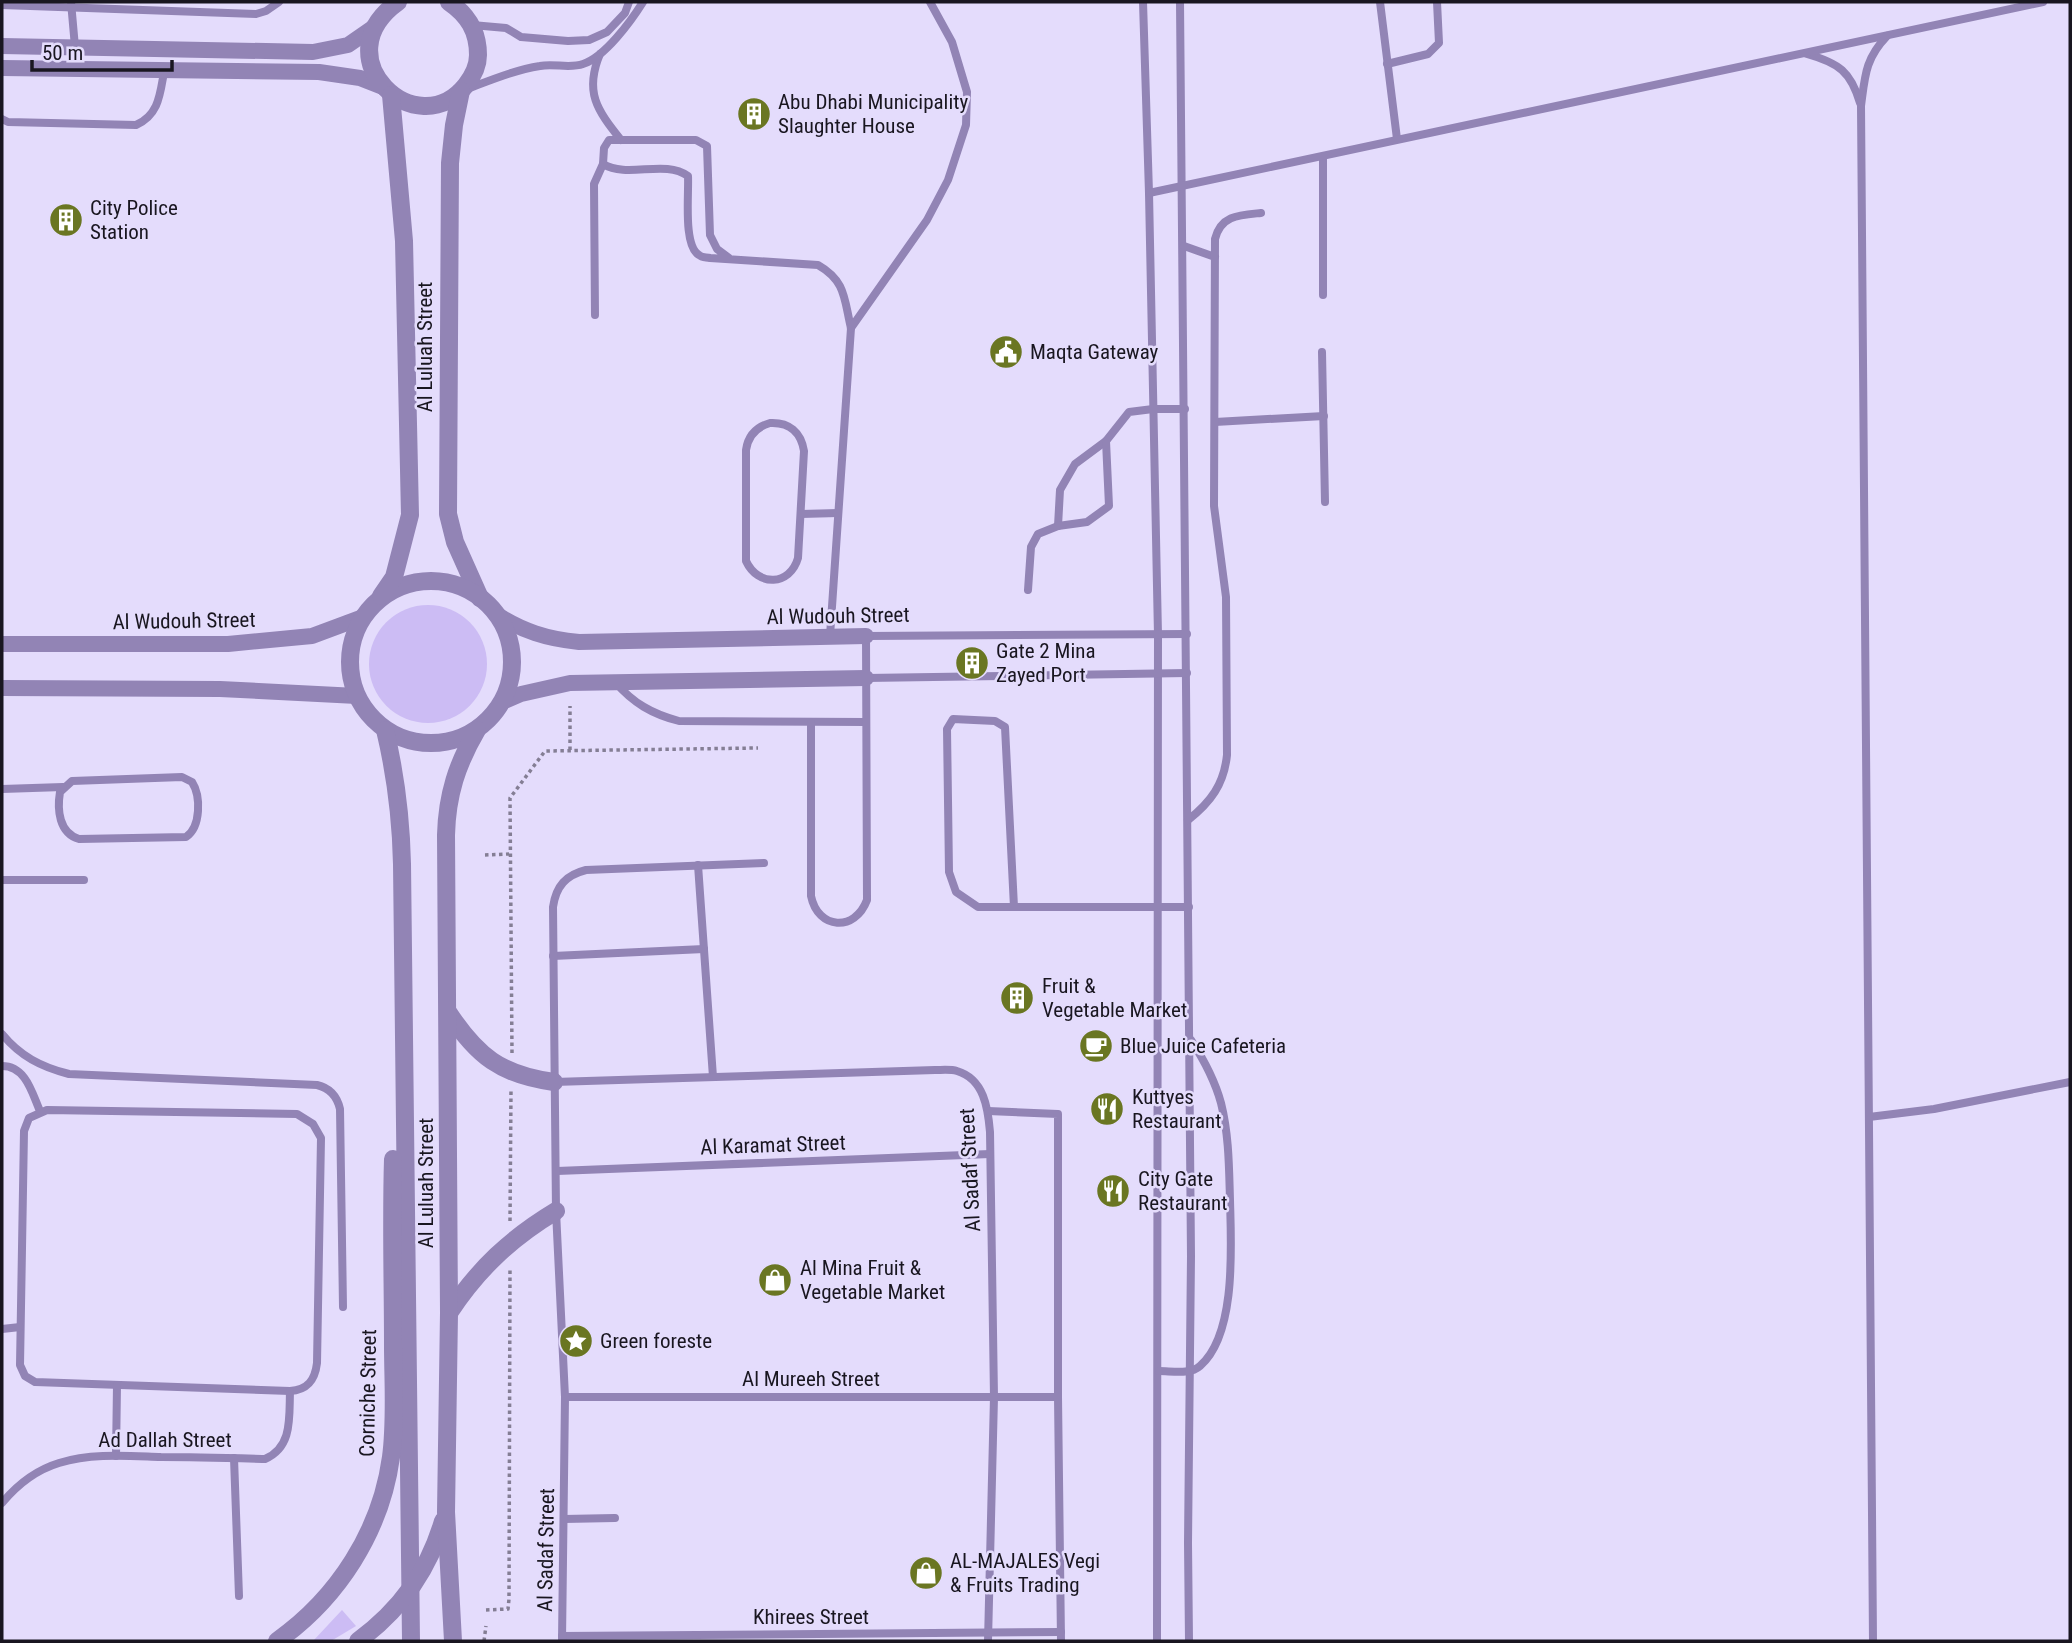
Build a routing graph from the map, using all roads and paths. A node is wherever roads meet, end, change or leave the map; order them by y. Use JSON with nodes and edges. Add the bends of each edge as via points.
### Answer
{"nodes":[{"id":1,"x":279,"y":2,"type":"edge"},
{"id":2,"x":629,"y":2,"type":"edge"},
{"id":3,"x":643,"y":2,"type":"edge"},
{"id":4,"x":930,"y":2,"type":"edge"},
{"id":5,"x":1143,"y":2,"type":"edge"},
{"id":6,"x":1180,"y":2,"type":"edge"},
{"id":7,"x":1380,"y":2,"type":"edge"},
{"id":8,"x":1437,"y":2,"type":"edge"},
{"id":9,"x":2043,"y":2,"type":"edge"},
{"id":10,"x":71,"y":4,"type":"edge"},
{"id":11,"x":2,"y":5,"type":"edge"},
{"id":12,"x":391,"y":5,"type":"edge"},
{"id":13,"x":461,"y":10,"type":"edge"},
{"id":14,"x":374,"y":27,"type":"junction"},
{"id":15,"x":1887,"y":36,"type":"junction"},
{"id":16,"x":2,"y":46,"type":"edge"},
{"id":17,"x":75,"y":47,"type":"junction"},
{"id":18,"x":601,"y":52,"type":"junction"},
{"id":19,"x":1804,"y":52,"type":"junction"},
{"id":20,"x":1387,"y":64,"type":"junction"},
{"id":21,"x":2,"y":68,"type":"edge"},
{"id":22,"x":164,"y":72,"type":"junction"},
{"id":23,"x":387,"y":91,"type":"junction"},
{"id":24,"x":461,"y":91,"type":"junction"},
{"id":25,"x":1861,"y":106,"type":"junction"},
{"id":26,"x":2,"y":119,"type":"edge"},
{"id":27,"x":1397,"y":139,"type":"junction"},
{"id":28,"x":621,"y":140,"type":"junction"},
{"id":29,"x":1323,"y":157,"type":"junction"},
{"id":30,"x":603,"y":164,"type":"junction"},
{"id":31,"x":1183,"y":186,"type":"junction"},
{"id":32,"x":1149,"y":193,"type":"junction"},
{"id":33,"x":1261,"y":214,"type":"dead end"},
{"id":34,"x":1184,"y":246,"type":"junction"},
{"id":35,"x":1215,"y":257,"type":"junction"},
{"id":36,"x":729,"y":258,"type":"junction"},
{"id":37,"x":1323,"y":295,"type":"dead end"},
{"id":38,"x":595,"y":314,"type":"dead end"},
{"id":39,"x":851,"y":327,"type":"junction"},
{"id":40,"x":1322,"y":352,"type":"dead end"},
{"id":41,"x":1153,"y":409,"type":"junction"},
{"id":42,"x":1185,"y":409,"type":"junction"},
{"id":43,"x":1324,"y":416,"type":"junction"},
{"id":44,"x":1215,"y":422,"type":"junction"},
{"id":45,"x":1106,"y":441,"type":"junction"},
{"id":46,"x":1325,"y":502,"type":"dead end"},
{"id":47,"x":838,"y":513,"type":"junction"},
{"id":48,"x":801,"y":514,"type":"junction"},
{"id":49,"x":1058,"y":526,"type":"junction"},
{"id":50,"x":1028,"y":590,"type":"dead end"},
{"id":51,"x":379,"y":598,"type":"junction"},
{"id":52,"x":480,"y":598,"type":"junction"},
{"id":53,"x":496,"y":614,"type":"junction"},
{"id":54,"x":363,"y":617,"type":"junction"},
{"id":55,"x":1158,"y":635,"type":"junction"},
{"id":56,"x":1187,"y":635,"type":"junction"},
{"id":57,"x":830,"y":636,"type":"junction"},
{"id":58,"x":866,"y":636,"type":"junction"},
{"id":59,"x":2,"y":643,"type":"edge"},
{"id":60,"x":1158,"y":673,"type":"junction"},
{"id":61,"x":1187,"y":673,"type":"junction"},
{"id":62,"x":866,"y":678,"type":"junction"},
{"id":63,"x":615,"y":682,"type":"junction"},
{"id":64,"x":2,"y":688,"type":"edge"},
{"id":65,"x":357,"y":696,"type":"junction"},
{"id":66,"x":502,"y":702,"type":"junction"},
{"id":67,"x":570,"y":706,"type":"dead end"},
{"id":68,"x":866,"y":722,"type":"junction"},
{"id":69,"x":811,"y":723,"type":"junction"},
{"id":70,"x":385,"y":730,"type":"junction"},
{"id":71,"x":477,"y":730,"type":"junction"},
{"id":72,"x":570,"y":750,"type":"dead end"},
{"id":73,"x":63,"y":788,"type":"junction"},
{"id":74,"x":2,"y":789,"type":"edge"},
{"id":75,"x":1188,"y":820,"type":"junction"},
{"id":76,"x":509,"y":854,"type":"dead end"},
{"id":77,"x":485,"y":855,"type":"dead end"},
{"id":78,"x":764,"y":863,"type":"dead end"},
{"id":79,"x":698,"y":865,"type":"junction"},
{"id":80,"x":2,"y":880,"type":"edge"},
{"id":81,"x":83,"y":880,"type":"dead end"},
{"id":82,"x":1014,"y":907,"type":"junction"},
{"id":83,"x":1158,"y":907,"type":"junction"},
{"id":84,"x":1189,"y":907,"type":"junction"},
{"id":85,"x":704,"y":949,"type":"junction"},
{"id":86,"x":553,"y":956,"type":"junction"},
{"id":87,"x":448,"y":1011,"type":"junction"},
{"id":88,"x":2,"y":1034,"type":"edge"},
{"id":89,"x":1190,"y":1038,"type":"junction"},
{"id":90,"x":2,"y":1066,"type":"edge"},
{"id":91,"x":713,"y":1077,"type":"junction"},
{"id":92,"x":554,"y":1082,"type":"junction"},
{"id":93,"x":2070,"y":1082,"type":"edge"},
{"id":94,"x":404,"y":1108,"type":"junction"},
{"id":95,"x":40,"y":1111,"type":"junction"},
{"id":96,"x":988,"y":1111,"type":"junction"},
{"id":97,"x":1868,"y":1116,"type":"junction"},
{"id":98,"x":990,"y":1154,"type":"junction"},
{"id":99,"x":557,"y":1171,"type":"junction"},
{"id":100,"x":556,"y":1211,"type":"junction"},
{"id":101,"x":343,"y":1307,"type":"dead end"},
{"id":102,"x":449,"y":1313,"type":"junction"},
{"id":103,"x":20,"y":1328,"type":"junction"},
{"id":104,"x":2,"y":1329,"type":"edge"},
{"id":105,"x":1159,"y":1371,"type":"junction"},
{"id":106,"x":1190,"y":1371,"type":"junction"},
{"id":107,"x":117,"y":1385,"type":"junction"},
{"id":108,"x":290,"y":1391,"type":"junction"},
{"id":109,"x":565,"y":1396,"type":"junction"},
{"id":110,"x":993,"y":1396,"type":"junction"},
{"id":111,"x":1058,"y":1397,"type":"junction"},
{"id":112,"x":116,"y":1455,"type":"junction"},
{"id":113,"x":234,"y":1458,"type":"junction"},
{"id":114,"x":2,"y":1503,"type":"edge"},
{"id":115,"x":446,"y":1512,"type":"junction"},
{"id":116,"x":615,"y":1518,"type":"dead end"},
{"id":117,"x":564,"y":1519,"type":"junction"},
{"id":118,"x":411,"y":1590,"type":"junction"},
{"id":119,"x":239,"y":1596,"type":"dead end"},
{"id":120,"x":509,"y":1599,"type":"dead end"},
{"id":121,"x":485,"y":1610,"type":"dead end"},
{"id":122,"x":486,"y":1626,"type":"dead end"},
{"id":123,"x":988,"y":1637,"type":"edge"},
{"id":124,"x":1061,"y":1637,"type":"edge"},
{"id":125,"x":562,"y":1639,"type":"edge"},
{"id":126,"x":277,"y":1641,"type":"edge"},
{"id":127,"x":358,"y":1641,"type":"edge"},
{"id":128,"x":411,"y":1641,"type":"edge"},
{"id":129,"x":453,"y":1641,"type":"edge"},
{"id":130,"x":484,"y":1641,"type":"edge"},
{"id":131,"x":1157,"y":1641,"type":"edge"},
{"id":132,"x":1189,"y":1641,"type":"edge"},
{"id":133,"x":1873,"y":1641,"type":"edge"}],
"edges":[{"from":1,"to":10,"type":"lane","via":[[256,14]]},
{"from":2,"to":13,"type":"lane","via":[[607,32],[589,40],[521,37]]},
{"from":3,"to":18,"type":"lane","via":[[617,39]]},
{"from":4,"to":39,"type":"lane","via":[[951,42],[967,92],[966,125],[948,180],[927,220]]},
{"from":5,"to":32,"type":"lane"},
{"from":6,"to":31,"type":"lane"},
{"from":7,"to":20,"type":"lane"},
{"from":8,"to":20,"type":"lane","via":[[1439,43],[1428,54]]},
{"from":9,"to":15,"type":"lane"},
{"from":10,"to":11,"type":"lane"},
{"from":10,"to":17,"type":"lane"},
{"from":12,"to":14,"type":"street"},
{"from":13,"to":24,"type":"street","name":"Al Luluah Street","via":[[478,41],[478,60]]},
{"from":14,"to":17,"type":"street","via":[[348,45],[313,52]]},
{"from":14,"to":23,"type":"street","name":"Al Luluah Street","via":[[369,59]]},
{"from":15,"to":19,"type":"lane"},
{"from":15,"to":25,"type":"lane","via":[[1866,67]]},
{"from":16,"to":17,"type":"street"},
{"from":18,"to":24,"type":"lane","via":[[585,64],[511,72]]},
{"from":18,"to":28,"type":"lane","via":[[592,73],[593,97]]},
{"from":19,"to":25,"type":"lane","via":[[1843,69],[1854,83]]},
{"from":19,"to":27,"type":"lane"},
{"from":20,"to":27,"type":"lane"},
{"from":21,"to":22,"type":"street"},
{"from":22,"to":23,"type":"street","via":[[319,72],[360,78]]},
{"from":22,"to":26,"type":"lane","via":[[156,110],[136,125]]},
{"from":23,"to":24,"type":"street","via":[[408,103],[427,105]]},
{"from":23,"to":51,"type":"street","name":"Al Luluah Street","via":[[404,241],[410,514],[394,577]]},
{"from":24,"to":52,"type":"street","name":"Al Luluah Street","via":[[450,163],[448,514]]},
{"from":25,"to":97,"type":"lane"},
{"from":27,"to":29,"type":"lane"},
{"from":28,"to":30,"type":"lane","via":[[609,140]]},
{"from":28,"to":36,"type":"lane","via":[[696,140],[707,146],[710,235],[717,249]]},
{"from":29,"to":31,"type":"lane"},
{"from":29,"to":37,"type":"lane"},
{"from":30,"to":36,"type":"lane","via":[[612,170],[670,170],[688,176],[691,246],[698,255]]},
{"from":30,"to":38,"type":"lane","via":[[594,184]]},
{"from":31,"to":32,"type":"lane"},
{"from":31,"to":34,"type":"lane"},
{"from":32,"to":41,"type":"lane"},
{"from":33,"to":35,"type":"lane","via":[[1234,216],[1223,222]]},
{"from":34,"to":35,"type":"lane"},
{"from":34,"to":42,"type":"lane"},
{"from":35,"to":44,"type":"lane"},
{"from":36,"to":39,"type":"lane","via":[[818,265],[840,282]]},
{"from":39,"to":47,"type":"lane"},
{"from":40,"to":43,"type":"lane"},
{"from":41,"to":42,"type":"lane"},
{"from":41,"to":45,"type":"lane","via":[[1129,412]]},
{"from":41,"to":55,"type":"lane"},
{"from":42,"to":56,"type":"lane"},
{"from":43,"to":44,"type":"lane"},
{"from":43,"to":46,"type":"lane"},
{"from":44,"to":75,"type":"lane","via":[[1215,523],[1226,597],[1227,755],[1217,790]]},
{"from":45,"to":49,"type":"lane","via":[[1075,464],[1060,490]]},
{"from":45,"to":49,"type":"lane","via":[[1109,506],[1087,522]]},
{"from":47,"to":48,"type":"lane"},
{"from":47,"to":57,"type":"lane"},
{"from":48,"to":48,"type":"lane","via":[[803,443],[786,424],[762,425],[751,435],[746,450],[746,561],[754,574],[769,581],[791,573],[798,558]]},
{"from":49,"to":50,"type":"lane","via":[[1038,534],[1031,547]]},
{"from":51,"to":52,"type":"street","via":[[419,581],[440,581]]},
{"from":51,"to":54,"type":"street"},
{"from":52,"to":53,"type":"street"},
{"from":53,"to":57,"type":"street","name":"Al Wudouh Street","via":[[531,633],[579,642]]},
{"from":53,"to":66,"type":"street","via":[[512,657]]},
{"from":54,"to":59,"type":"street","name":"Al Wudouh Street","via":[[312,636],[228,644]]},
{"from":54,"to":65,"type":"street","via":[[349,656]]},
{"from":55,"to":56,"type":"lane","name":"Al Wudouh Street"},
{"from":55,"to":58,"type":"lane","name":"Al Wudouh Street"},
{"from":55,"to":60,"type":"lane"},
{"from":56,"to":61,"type":"lane"},
{"from":57,"to":58,"type":"street","name":"Al Wudouh Street"},
{"from":58,"to":62,"type":"lane"},
{"from":60,"to":61,"type":"lane"},
{"from":60,"to":62,"type":"lane"},
{"from":60,"to":83,"type":"lane"},
{"from":61,"to":75,"type":"lane"},
{"from":62,"to":63,"type":"street"},
{"from":62,"to":68,"type":"lane"},
{"from":63,"to":66,"type":"street","via":[[570,683]]},
{"from":63,"to":69,"type":"lane","via":[[650,711],[679,721]]},
{"from":64,"to":65,"type":"street","via":[[220,689]]},
{"from":65,"to":70,"type":"street"},
{"from":66,"to":71,"type":"street"},
{"from":67,"to":72,"type":"path"},
{"from":68,"to":69,"type":"lane"},
{"from":68,"to":69,"type":"lane","via":[[867,900],[859,915],[843,923],[821,916],[811,896]]},
{"from":70,"to":71,"type":"street","via":[[431,744]]},
{"from":70,"to":94,"type":"street","name":"Al Luluah Street","via":[[400,806]]},
{"from":71,"to":87,"type":"street","name":"Al Luluah Street","via":[[457,769],[447,812]]},
{"from":73,"to":73,"type":"lane","via":[[61,819],[74,837],[181,838],[191,834],[196,825],[196,791],[182,778],[77,779]]},
{"from":73,"to":74,"type":"lane"},
{"from":75,"to":84,"type":"lane"},
{"from":76,"to":77,"type":"path"},
{"from":78,"to":79,"type":"lane","name":"Al Sadaf Street"},
{"from":79,"to":85,"type":"lane"},
{"from":79,"to":86,"type":"lane","name":"Al Sadaf Street","via":[[586,870],[566,878],[553,907]]},
{"from":80,"to":81,"type":"lane"},
{"from":82,"to":82,"type":"lane","via":[[978,907],[956,892],[949,872],[947,729],[953,719],[995,721],[1005,727]]},
{"from":82,"to":83,"type":"lane"},
{"from":83,"to":84,"type":"lane"},
{"from":83,"to":105,"type":"lane"},
{"from":84,"to":89,"type":"lane"},
{"from":85,"to":86,"type":"lane"},
{"from":85,"to":91,"type":"lane"},
{"from":86,"to":92,"type":"lane","name":"Al Sadaf Street"},
{"from":87,"to":92,"type":"street","via":[[466,1039],[492,1062],[533,1079]]},
{"from":87,"to":102,"type":"street","name":"Al Luluah Street"},
{"from":88,"to":101,"type":"lane","via":[[29,1059],[69,1074],[317,1085],[329,1090],[340,1109]]},
{"from":89,"to":106,"type":"lane"},
{"from":89,"to":106,"type":"lane","via":[[1213,1081],[1225,1123],[1232,1265],[1219,1334],[1200,1366]]},
{"from":90,"to":95,"type":"lane","via":[[20,1072]]},
{"from":91,"to":92,"type":"lane","name":"Al Sadaf Street"},
{"from":91,"to":96,"type":"lane","name":"Al Sadaf Street","via":[[958,1072],[980,1087]]},
{"from":92,"to":99,"type":"lane","name":"Al Sadaf Street"},
{"from":93,"to":97,"type":"lane","via":[[1934,1109]]},
{"from":94,"to":118,"type":"street","name":"Al Luluah Street"},
{"from":94,"to":126,"type":"street","name":"Corniche Street","via":[[393,1150],[393,1441],[385,1488],[363,1544],[342,1577],[306,1618]]},
{"from":95,"to":103,"type":"lane","via":[[29,1118],[24,1131]]},
{"from":95,"to":108,"type":"lane","via":[[297,1114],[313,1124],[321,1138],[317,1363],[312,1382]]},
{"from":96,"to":98,"type":"lane","name":"Al Sadaf Street"},
{"from":96,"to":111,"type":"lane","via":[[1058,1114]]},
{"from":97,"to":133,"type":"lane"},
{"from":98,"to":99,"type":"lane","name":"Al Karamat Street"},
{"from":98,"to":110,"type":"lane","name":"Al Sadaf Street"},
{"from":99,"to":100,"type":"lane","name":"Al Sadaf Street"},
{"from":100,"to":102,"type":"street","via":[[520,1233],[488,1262]]},
{"from":100,"to":109,"type":"lane","name":"Al Sadaf Street"},
{"from":102,"to":115,"type":"street","name":"Al Luluah Street"},
{"from":103,"to":104,"type":"lane"},
{"from":103,"to":107,"type":"lane","via":[[20,1365],[30,1380]]},
{"from":105,"to":106,"type":"lane"},
{"from":105,"to":131,"type":"lane"},
{"from":106,"to":132,"type":"lane"},
{"from":107,"to":108,"type":"lane"},
{"from":107,"to":112,"type":"lane"},
{"from":108,"to":113,"type":"lane","name":"Ad Dallah Street","via":[[286,1439],[278,1451],[265,1459]]},
{"from":109,"to":110,"type":"lane","name":"Al Mureeh Street"},
{"from":109,"to":117,"type":"lane","name":"Al Sadaf Street"},
{"from":110,"to":111,"type":"lane","name":"Al Mureeh Street"},
{"from":110,"to":123,"type":"lane","name":"Al Sadaf Street"},
{"from":111,"to":124,"type":"lane"},
{"from":112,"to":113,"type":"lane","name":"Ad Dallah Street"},
{"from":112,"to":114,"type":"lane","name":"Ad Dallah Street","via":[[82,1458],[33,1474]]},
{"from":113,"to":119,"type":"lane"},
{"from":115,"to":118,"type":"street","via":[[430,1557]]},
{"from":115,"to":129,"type":"street","name":"Al Luluah Street"},
{"from":116,"to":117,"type":"lane"},
{"from":117,"to":125,"type":"lane","name":"Al Sadaf Street"},
{"from":118,"to":127,"type":"street"},
{"from":118,"to":128,"type":"street","name":"Al Luluah Street"},
{"from":120,"to":121,"type":"path","via":[[508,1609]]},
{"from":122,"to":130,"type":"path"},
{"from":123,"to":124,"type":"lane","name":"Khirees Street"},
{"from":123,"to":125,"type":"lane","name":"Khirees Street"}]}
